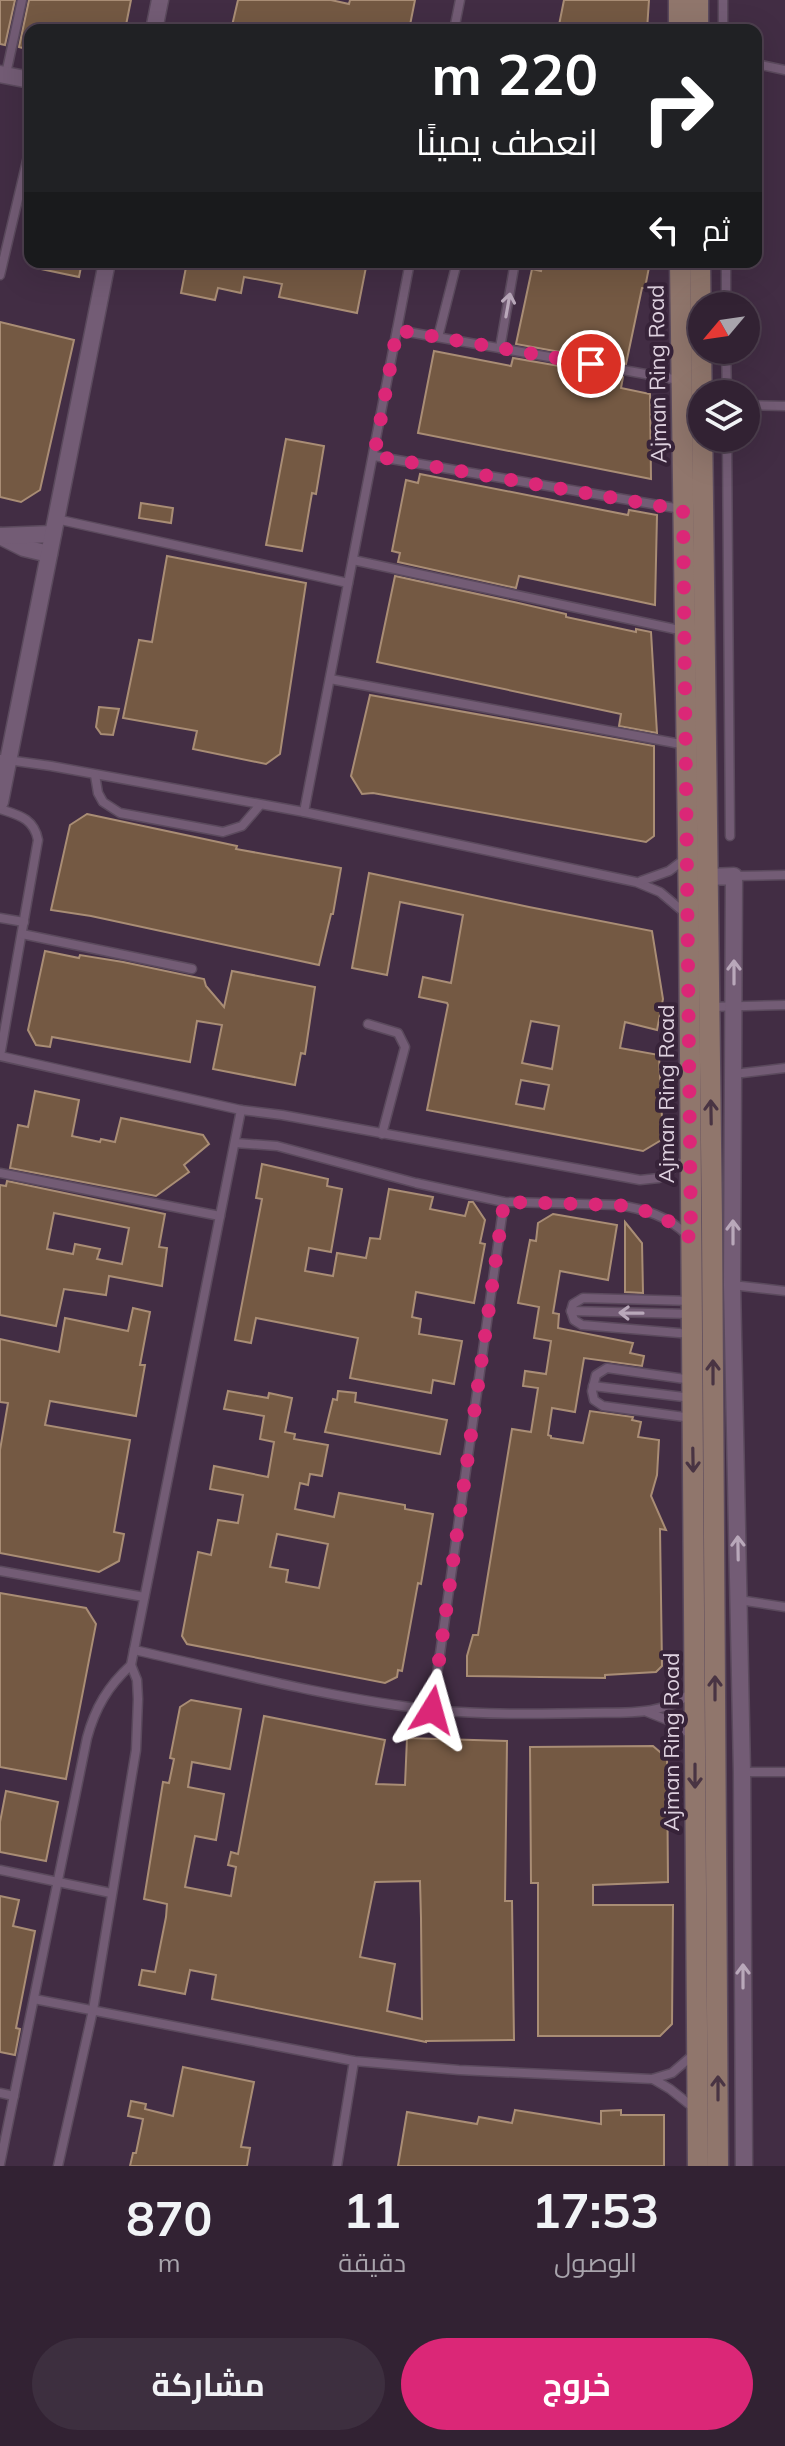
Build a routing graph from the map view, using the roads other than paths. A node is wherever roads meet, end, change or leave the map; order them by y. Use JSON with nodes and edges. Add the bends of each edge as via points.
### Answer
{"nodes":[{"id":1,"x":22,"y":0,"type":"edge"},
{"id":2,"x":160,"y":0,"type":"edge"},
{"id":3,"x":460,"y":0,"type":"edge"},
{"id":4,"x":679,"y":0,"type":"edge"},
{"id":5,"x":698,"y":0,"type":"edge"},
{"id":6,"x":723,"y":0,"type":"edge"},
{"id":7,"x":155,"y":24,"type":"edge"},
{"id":8,"x":455,"y":24,"type":"edge"},
{"id":9,"x":679,"y":24,"type":"edge"},
{"id":10,"x":698,"y":24,"type":"edge"},
{"id":11,"x":723,"y":24,"type":"edge"},
{"id":12,"x":762,"y":65,"type":"edge"},
{"id":13,"x":785,"y":70,"type":"edge"},
{"id":14,"x":3,"y":75,"type":"edge"},
{"id":15,"x":24,"y":79,"type":"edge"},
{"id":16,"x":24,"y":173,"type":"edge"},
{"id":17,"x":106,"y":268,"type":"edge"},
{"id":18,"x":409,"y":268,"type":"edge"},
{"id":19,"x":455,"y":268,"type":"edge"},
{"id":20,"x":514,"y":268,"type":"edge"},
{"id":21,"x":680,"y":268,"type":"edge"},
{"id":22,"x":700,"y":268,"type":"edge"},
{"id":23,"x":726,"y":268,"type":"edge"},
{"id":24,"x":0,"y":275,"type":"edge"},
{"id":25,"x":726,"y":292,"type":"edge"},
{"id":26,"x":397,"y":330,"type":"junction"},
{"id":27,"x":438,"y":337,"type":"junction"},
{"id":28,"x":500,"y":348,"type":"junction"},
{"id":29,"x":681,"y":381,"type":"junction"},
{"id":30,"x":760,"y":405,"type":"edge"},
{"id":31,"x":785,"y":406,"type":"edge"},
{"id":32,"x":727,"y":452,"type":"edge"},
{"id":33,"x":374,"y":456,"type":"junction"},
{"id":34,"x":683,"y":510,"type":"junction"},
{"id":35,"x":54,"y":527,"type":"junction"},
{"id":36,"x":1,"y":536,"type":"edge"},
{"id":37,"x":49,"y":554,"type":"junction"},
{"id":38,"x":353,"y":560,"type":"junction"},
{"id":39,"x":348,"y":583,"type":"junction"},
{"id":40,"x":684,"y":631,"type":"junction"},
{"id":41,"x":330,"y":679,"type":"junction"},
{"id":42,"x":686,"y":745,"type":"junction"},
{"id":43,"x":4,"y":759,"type":"edge"},
{"id":44,"x":95,"y":775,"type":"junction"},
{"id":45,"x":0,"y":802,"type":"edge"},
{"id":46,"x":260,"y":805,"type":"junction"},
{"id":47,"x":0,"y":809,"type":"edge"},
{"id":48,"x":304,"y":812,"type":"junction"},
{"id":49,"x":730,"y":836,"type":"dead end"},
{"id":50,"x":687,"y":856,"type":"junction"},
{"id":51,"x":785,"y":875,"type":"edge"},
{"id":52,"x":734,"y":876,"type":"junction"},
{"id":53,"x":707,"y":877,"type":"junction"},
{"id":54,"x":636,"y":882,"type":"junction"},
{"id":55,"x":689,"y":916,"type":"junction"},
{"id":56,"x":0,"y":918,"type":"edge"},
{"id":57,"x":24,"y":922,"type":"junction"},
{"id":58,"x":22,"y":934,"type":"junction"},
{"id":59,"x":192,"y":969,"type":"dead end"},
{"id":60,"x":785,"y":1005,"type":"edge"},
{"id":61,"x":734,"y":1006,"type":"junction"},
{"id":62,"x":709,"y":1007,"type":"junction"},
{"id":63,"x":368,"y":1024,"type":"dead end"},
{"id":64,"x":785,"y":1068,"type":"edge"},
{"id":65,"x":734,"y":1074,"type":"junction"},
{"id":66,"x":241,"y":1110,"type":"junction"},
{"id":67,"x":382,"y":1134,"type":"junction"},
{"id":68,"x":235,"y":1143,"type":"junction"},
{"id":69,"x":690,"y":1158,"type":"junction"},
{"id":70,"x":0,"y":1173,"type":"edge"},
{"id":71,"x":504,"y":1202,"type":"junction"},
{"id":72,"x":220,"y":1216,"type":"junction"},
{"id":73,"x":691,"y":1239,"type":"junction"},
{"id":74,"x":732,"y":1285,"type":"junction"},
{"id":75,"x":785,"y":1291,"type":"edge"},
{"id":76,"x":571,"y":1311,"type":"junction"},
{"id":77,"x":692,"y":1316,"type":"junction"},
{"id":78,"x":593,"y":1386,"type":"junction"},
{"id":79,"x":693,"y":1399,"type":"junction"},
{"id":80,"x":0,"y":1571,"type":"edge"},
{"id":81,"x":144,"y":1597,"type":"junction"},
{"id":82,"x":739,"y":1600,"type":"junction"},
{"id":83,"x":785,"y":1607,"type":"edge"},
{"id":84,"x":134,"y":1650,"type":"junction"},
{"id":85,"x":131,"y":1665,"type":"junction"},
{"id":86,"x":695,"y":1689,"type":"junction"},
{"id":87,"x":432,"y":1710,"type":"junction"},
{"id":88,"x":646,"y":1712,"type":"junction"},
{"id":89,"x":695,"y":1739,"type":"junction"},
{"id":90,"x":742,"y":1772,"type":"junction"},
{"id":91,"x":785,"y":1772,"type":"edge"},
{"id":92,"x":0,"y":1870,"type":"edge"},
{"id":93,"x":57,"y":1881,"type":"junction"},
{"id":94,"x":111,"y":1893,"type":"junction"},
{"id":95,"x":34,"y":1999,"type":"junction"},
{"id":96,"x":93,"y":2010,"type":"junction"},
{"id":97,"x":697,"y":2050,"type":"junction"},
{"id":98,"x":354,"y":2061,"type":"junction"},
{"id":99,"x":652,"y":2079,"type":"junction"},
{"id":100,"x":0,"y":2093,"type":"edge"},
{"id":101,"x":14,"y":2096,"type":"junction"},
{"id":102,"x":697,"y":2110,"type":"junction"},
{"id":103,"x":0,"y":2164,"type":"edge"},
{"id":104,"x":58,"y":2166,"type":"edge"},
{"id":105,"x":337,"y":2166,"type":"edge"},
{"id":106,"x":698,"y":2166,"type":"edge"},
{"id":107,"x":718,"y":2166,"type":"edge"},
{"id":108,"x":744,"y":2166,"type":"edge"}],
"edges":[{"from":1,"to":14,"type":"lane"},
{"from":2,"to":7,"type":"street"},
{"from":3,"to":8,"type":"lane"},
{"from":4,"to":9,"type":"main road"},
{"from":5,"to":10,"type":"main road"},
{"from":6,"to":11,"type":"lane"},
{"from":12,"to":13,"type":"lane"},
{"from":14,"to":15,"type":"street"},
{"from":16,"to":24,"type":"lane"},
{"from":17,"to":35,"type":"street"},
{"from":18,"to":26,"type":"lane"},
{"from":19,"to":27,"type":"lane"},
{"from":28,"to":20,"type":"lane","one_way":true},
{"from":21,"to":29,"type":"main road","name":"Ajman Ring Road"},
{"from":22,"to":53,"type":"main road","name":"Ajman Ring Road"},
{"from":23,"to":25,"type":"lane"},
{"from":26,"to":27,"type":"lane"},
{"from":26,"to":33,"type":"lane"},
{"from":27,"to":28,"type":"lane"},
{"from":28,"to":29,"type":"lane"},
{"from":29,"to":34,"type":"main road","name":"Ajman Ring Road"},
{"from":30,"to":31,"type":"lane"},
{"from":32,"to":49,"type":"lane"},
{"from":33,"to":34,"type":"lane"},
{"from":33,"to":38,"type":"lane"},
{"from":34,"to":40,"type":"main road","name":"Ajman Ring Road"},
{"from":35,"to":36,"type":"street"},
{"from":35,"to":37,"type":"street"},
{"from":35,"to":39,"type":"lane"},
{"from":36,"to":37,"type":"street"},
{"from":37,"to":43,"type":"street"},
{"from":38,"to":39,"type":"lane"},
{"from":38,"to":40,"type":"lane"},
{"from":39,"to":41,"type":"lane"},
{"from":40,"to":42,"type":"main road","name":"Ajman Ring Road"},
{"from":41,"to":42,"type":"lane"},
{"from":41,"to":48,"type":"lane"},
{"from":42,"to":50,"type":"main road","name":"Ajman Ring Road"},
{"from":43,"to":44,"type":"lane"},
{"from":43,"to":45,"type":"street"},
{"from":44,"to":46,"type":"lane"},
{"from":44,"to":46,"type":"lane","via":[[98,793],[113,811],[179,824],[223,832],[242,826]]},
{"from":46,"to":48,"type":"lane"},
{"from":47,"to":57,"type":"lane","via":[[27,820],[36,832]]},
{"from":48,"to":54,"type":"lane"},
{"from":50,"to":54,"type":"lane","via":[[659,877]]},
{"from":50,"to":55,"type":"main road","name":"Ajman Ring Road"},
{"from":51,"to":52,"type":"lane"},
{"from":52,"to":53,"type":"street"},
{"from":61,"to":52,"type":"street","one_way":true},
{"from":53,"to":62,"type":"main road","name":"Ajman Ring Road"},
{"from":54,"to":55,"type":"lane","via":[[660,892]]},
{"from":55,"to":69,"type":"main road","name":"Ajman Ring Road"},
{"from":56,"to":57,"type":"lane"},
{"from":57,"to":58,"type":"lane"},
{"from":58,"to":59,"type":"lane"},
{"from":58,"to":66,"type":"lane","via":[[0,1056]]},
{"from":60,"to":61,"type":"lane"},
{"from":61,"to":62,"type":"lane"},
{"from":61,"to":65,"type":"street"},
{"from":107,"to":62,"type":"main road","name":"Ajman Ring Road","one_way":true},
{"from":63,"to":67,"type":"lane","via":[[398,1033],[405,1047]]},
{"from":64,"to":65,"type":"lane"},
{"from":74,"to":65,"type":"street","one_way":true},
{"from":66,"to":67,"type":"lane"},
{"from":66,"to":68,"type":"lane"},
{"from":67,"to":69,"type":"lane","via":[[640,1180],[659,1178]]},
{"from":68,"to":71,"type":"lane","via":[[277,1146]]},
{"from":68,"to":72,"type":"lane"},
{"from":69,"to":73,"type":"main road","name":"Ajman Ring Road"},
{"from":70,"to":72,"type":"lane"},
{"from":71,"to":73,"type":"lane","via":[[632,1207],[659,1215]]},
{"from":71,"to":87,"type":"lane"},
{"from":72,"to":81,"type":"lane"},
{"from":73,"to":77,"type":"main road","name":"Ajman Ring Road"},
{"from":74,"to":75,"type":"lane"},
{"from":82,"to":74,"type":"street","one_way":true},
{"from":77,"to":76,"type":"lane","one_way":true},
{"from":76,"to":77,"type":"lane","via":[[576,1301],[587,1298]]},
{"from":76,"to":77,"type":"lane","via":[[582,1325]]},
{"from":77,"to":79,"type":"main road","name":"Ajman Ring Road"},
{"from":78,"to":79,"type":"lane"},
{"from":78,"to":79,"type":"lane","via":[[594,1400],[603,1406]]},
{"from":78,"to":79,"type":"lane","via":[[599,1372],[611,1369]]},
{"from":79,"to":86,"type":"main road","name":"Ajman Ring Road","one_way":true},
{"from":80,"to":81,"type":"lane"},
{"from":81,"to":84,"type":"lane"},
{"from":82,"to":83,"type":"lane"},
{"from":82,"to":90,"type":"street"},
{"from":84,"to":85,"type":"lane"},
{"from":84,"to":87,"type":"lane"},
{"from":85,"to":93,"type":"lane","via":[[107,1690],[91,1721]]},
{"from":85,"to":94,"type":"lane","via":[[138,1690],[137,1736]]},
{"from":86,"to":88,"type":"lane","via":[[675,1703]]},
{"from":86,"to":89,"type":"main road","name":"Ajman Ring Road"},
{"from":87,"to":88,"type":"lane","via":[[505,1715]]},
{"from":88,"to":89,"type":"lane","via":[[675,1723]]},
{"from":89,"to":97,"type":"main road","name":"Ajman Ring Road","one_way":true},
{"from":90,"to":91,"type":"lane"},
{"from":108,"to":90,"type":"street","one_way":true},
{"from":92,"to":93,"type":"lane"},
{"from":93,"to":94,"type":"lane"},
{"from":93,"to":95,"type":"lane"},
{"from":94,"to":96,"type":"lane"},
{"from":95,"to":96,"type":"lane"},
{"from":95,"to":101,"type":"lane"},
{"from":96,"to":98,"type":"lane"},
{"from":96,"to":104,"type":"lane"},
{"from":97,"to":99,"type":"lane","via":[[672,2073]]},
{"from":97,"to":102,"type":"main road","name":"Ajman Ring Road"},
{"from":98,"to":99,"type":"lane"},
{"from":98,"to":105,"type":"lane"},
{"from":99,"to":102,"type":"lane"},
{"from":100,"to":101,"type":"lane"},
{"from":101,"to":103,"type":"lane"},
{"from":102,"to":106,"type":"main road","name":"Ajman Ring Road"}]}
